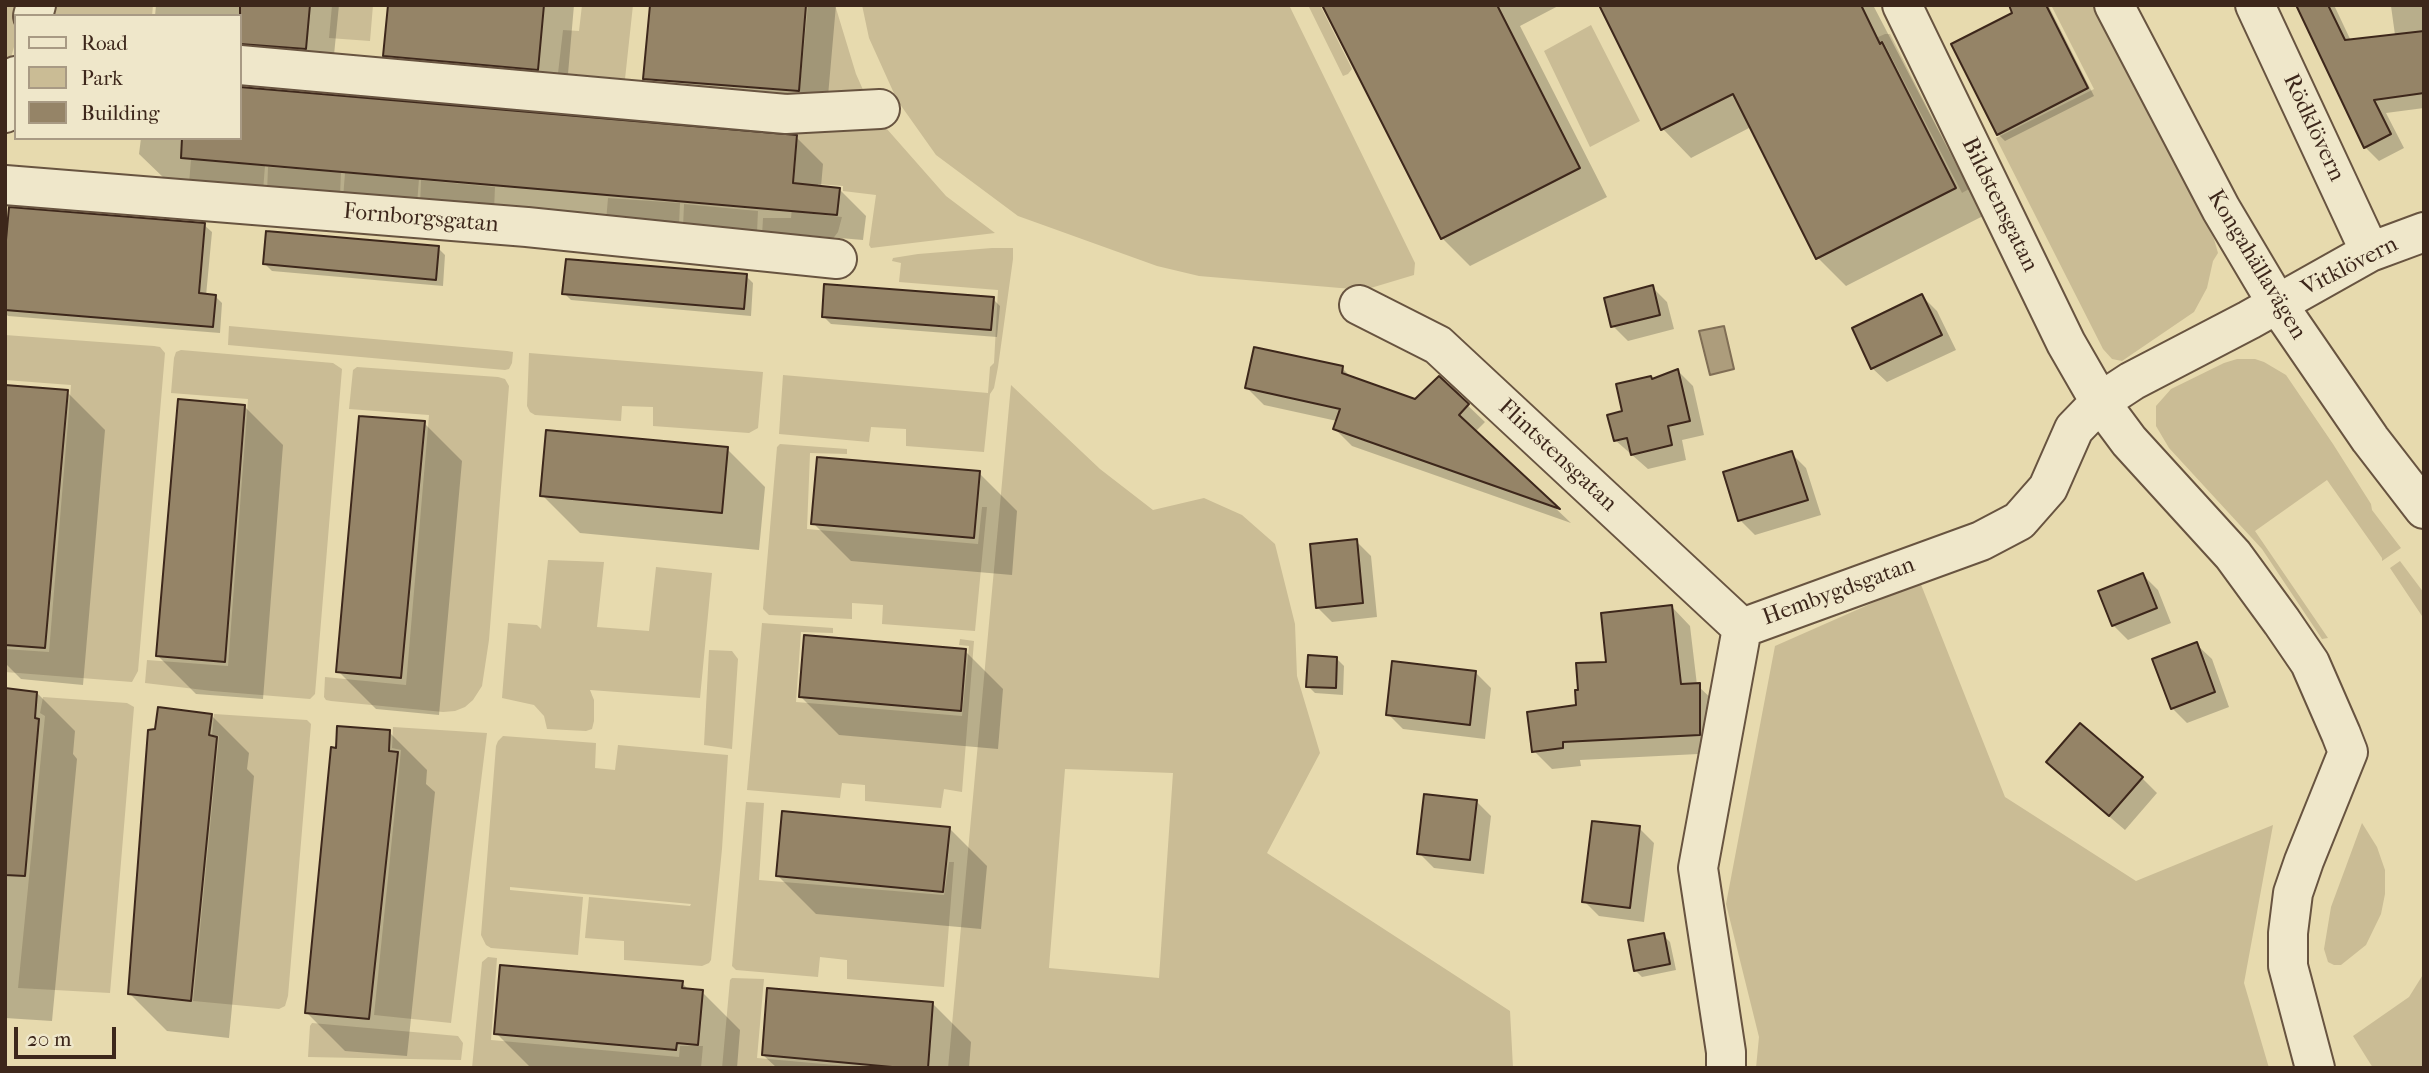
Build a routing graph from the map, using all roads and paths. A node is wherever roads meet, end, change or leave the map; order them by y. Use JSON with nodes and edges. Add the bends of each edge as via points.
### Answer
{"nodes":[{"id":1,"x":1902,"y":5,"type":"edge"},
{"id":2,"x":2114,"y":5,"type":"edge"},
{"id":3,"x":2255,"y":5,"type":"edge"},
{"id":4,"x":242,"y":65,"type":"edge"},
{"id":5,"x":14,"y":83,"type":"edge"},
{"id":6,"x":880,"y":109,"type":"dead end"},
{"id":7,"x":5,"y":113,"type":"edge"},
{"id":8,"x":5,"y":186,"type":"edge"},
{"id":9,"x":2424,"y":232,"type":"edge"},
{"id":10,"x":2370,"y":252,"type":"junction"},
{"id":11,"x":837,"y":259,"type":"dead end"},
{"id":12,"x":1359,"y":305,"type":"dead end"},
{"id":13,"x":2278,"y":305,"type":"junction"},
{"id":14,"x":2101,"y":402,"type":"junction"},
{"id":15,"x":2424,"y":509,"type":"edge"},
{"id":16,"x":1742,"y":628,"type":"junction"},
{"id":17,"x":1726,"y":1068,"type":"edge"},
{"id":18,"x":2315,"y":1068,"type":"edge"}],
"edges":[{"from":1,"to":14,"type":"street","name":"Bildstensgatan","via":[[2060,331]]},
{"from":2,"to":13,"type":"street","name":"Kongahällavägen","via":[[2221,209]]},
{"from":3,"to":10,"type":"street","name":"Rödklövern"},
{"from":4,"to":6,"type":"street","via":[[786,114]]},
{"from":5,"to":7,"type":"street"},
{"from":8,"to":11,"type":"street","name":"Fornborgsgatan","via":[[527,227]]},
{"from":9,"to":10,"type":"street","name":"Vitklövern"},
{"from":10,"to":13,"type":"street","name":"Vitklövern"},
{"from":12,"to":16,"type":"street","name":"Flintstensgatan","via":[[1438,345]]},
{"from":13,"to":14,"type":"street","name":"Hembygdsgatan","via":[[2132,381]]},
{"from":13,"to":15,"type":"street","name":"Kongahällavägen"},
{"from":14,"to":16,"type":"street","name":"Hembygdsgatan","via":[[2074,429],[2048,488],[2019,521],[1981,541]]},
{"from":14,"to":18,"type":"street","via":[[2129,441],[2233,555],[2282,622],[2310,663],[2348,752],[2293,893],[2288,933],[2288,966]]},
{"from":16,"to":17,"type":"street","name":"Hembygdsgatan","via":[[1698,868]]}]}
